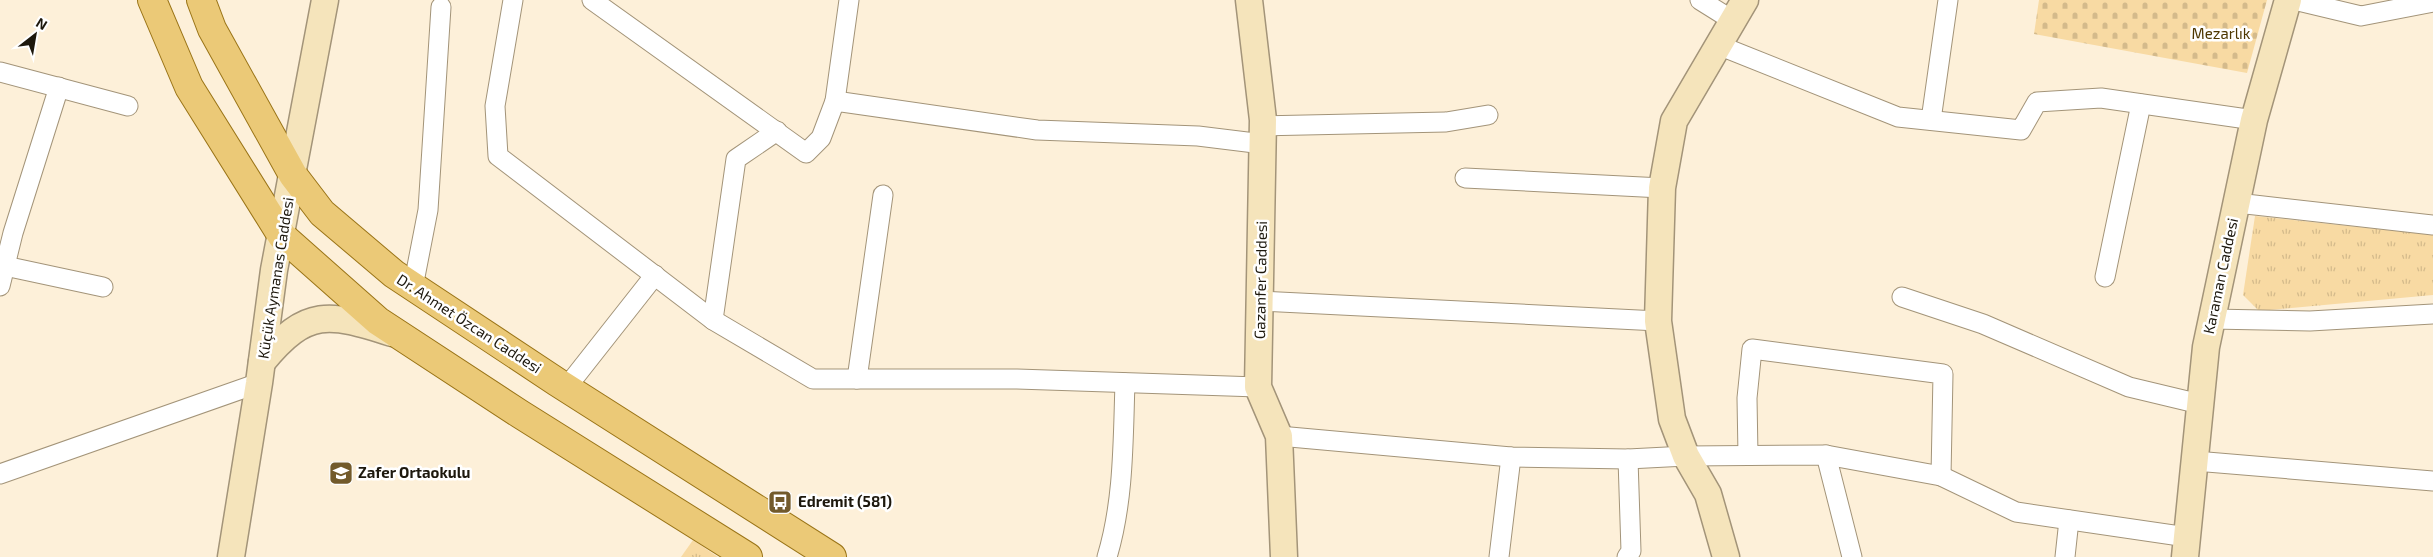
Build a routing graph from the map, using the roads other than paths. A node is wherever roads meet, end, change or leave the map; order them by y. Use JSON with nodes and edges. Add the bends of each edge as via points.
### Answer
{"nodes":[{"id":1,"x":152,"y":0,"type":"edge"},
{"id":2,"x":201,"y":0,"type":"edge"},
{"id":3,"x":325,"y":0,"type":"edge"},
{"id":4,"x":513,"y":0,"type":"edge"},
{"id":5,"x":592,"y":0,"type":"edge"},
{"id":6,"x":849,"y":0,"type":"edge"},
{"id":7,"x":1249,"y":0,"type":"edge"},
{"id":8,"x":1700,"y":0,"type":"edge"},
{"id":9,"x":1948,"y":0,"type":"edge"},
{"id":10,"x":2288,"y":0,"type":"edge"},
{"id":11,"x":2294,"y":0,"type":"edge"},
{"id":12,"x":2433,"y":2,"type":"edge"},
{"id":13,"x":610,"y":6,"type":"edge"},
{"id":14,"x":441,"y":7,"type":"dead end"},
{"id":15,"x":1739,"y":10,"type":"edge"},
{"id":16,"x":1718,"y":45,"type":"junction"},
{"id":17,"x":0,"y":72,"type":"edge"},
{"id":18,"x":59,"y":87,"type":"junction"},
{"id":19,"x":835,"y":101,"type":"junction"},
{"id":20,"x":2141,"y":104,"type":"junction"},
{"id":21,"x":128,"y":106,"type":"dead end"},
{"id":22,"x":1488,"y":115,"type":"dead end"},
{"id":23,"x":1931,"y":120,"type":"junction"},
{"id":24,"x":2254,"y":120,"type":"junction"},
{"id":25,"x":776,"y":131,"type":"junction"},
{"id":26,"x":1263,"y":135,"type":"junction"},
{"id":27,"x":293,"y":175,"type":"junction"},
{"id":28,"x":1465,"y":178,"type":"dead end"},
{"id":29,"x":1662,"y":188,"type":"junction"},
{"id":30,"x":884,"y":195,"type":"dead end"},
{"id":31,"x":2236,"y":203,"type":"junction"},
{"id":32,"x":2433,"y":225,"type":"edge"},
{"id":33,"x":282,"y":236,"type":"junction"},
{"id":34,"x":5,"y":266,"type":"junction"},
{"id":35,"x":655,"y":275,"type":"junction"},
{"id":36,"x":2106,"y":278,"type":"dead end"},
{"id":37,"x":0,"y":286,"type":"edge"},
{"id":38,"x":103,"y":286,"type":"dead end"},
{"id":39,"x":413,"y":287,"type":"junction"},
{"id":40,"x":1902,"y":297,"type":"dead end"},
{"id":41,"x":1261,"y":302,"type":"junction"},
{"id":42,"x":2433,"y":314,"type":"edge"},
{"id":43,"x":2212,"y":319,"type":"junction"},
{"id":44,"x":714,"y":320,"type":"junction"},
{"id":45,"x":1658,"y":321,"type":"junction"},
{"id":46,"x":401,"y":335,"type":"junction"},
{"id":47,"x":260,"y":372,"type":"junction"},
{"id":48,"x":857,"y":379,"type":"junction"},
{"id":49,"x":1126,"y":383,"type":"junction"},
{"id":50,"x":1258,"y":387,"type":"junction"},
{"id":51,"x":566,"y":388,"type":"junction"},
{"id":52,"x":2200,"y":404,"type":"junction"},
{"id":53,"x":1279,"y":436,"type":"junction"},
{"id":54,"x":1748,"y":455,"type":"junction"},
{"id":55,"x":1826,"y":455,"type":"junction"},
{"id":56,"x":1686,"y":456,"type":"junction"},
{"id":57,"x":1511,"y":457,"type":"junction"},
{"id":58,"x":1628,"y":459,"type":"junction"},
{"id":59,"x":2195,"y":461,"type":"junction"},
{"id":60,"x":0,"y":474,"type":"edge"},
{"id":61,"x":1941,"y":476,"type":"junction"},
{"id":62,"x":2433,"y":481,"type":"edge"},
{"id":63,"x":2069,"y":520,"type":"junction"},
{"id":64,"x":2186,"y":547,"type":"edge"},
{"id":65,"x":231,"y":557,"type":"edge"},
{"id":66,"x":748,"y":557,"type":"edge"},
{"id":67,"x":832,"y":557,"type":"edge"},
{"id":68,"x":1107,"y":557,"type":"edge"},
{"id":69,"x":1284,"y":557,"type":"edge"},
{"id":70,"x":1499,"y":557,"type":"edge"},
{"id":71,"x":1627,"y":557,"type":"edge"},
{"id":72,"x":1726,"y":557,"type":"edge"},
{"id":73,"x":1852,"y":557,"type":"edge"},
{"id":74,"x":2065,"y":557,"type":"edge"}],
"edges":[{"from":1,"to":33,"type":"main road","via":[[189,87]]},
{"from":2,"to":27,"type":"main road","name":"Dr. Ahmet Özcan Caddesi","via":[[212,28]]},
{"from":3,"to":27,"type":"street","name":"Küçük Aymanas Caddesi"},
{"from":4,"to":35,"type":"street","via":[[494,106],[498,156]]},
{"from":5,"to":13,"type":"street"},
{"from":6,"to":19,"type":"street"},
{"from":7,"to":26,"type":"street","name":"Gazanfer Caddesi"},
{"from":8,"to":15,"type":"street"},
{"from":9,"to":23,"type":"street"},
{"from":10,"to":24,"type":"street","name":"Karaman Caddesi"},
{"from":11,"to":12,"type":"street","via":[[2362,16]]},
{"from":13,"to":25,"type":"street"},
{"from":14,"to":39,"type":"street","via":[[428,210]]},
{"from":15,"to":16,"type":"street"},
{"from":16,"to":23,"type":"street","via":[[1898,117]]},
{"from":16,"to":29,"type":"street","via":[[1674,120]]},
{"from":17,"to":18,"type":"street"},
{"from":18,"to":21,"type":"street"},
{"from":18,"to":34,"type":"street"},
{"from":19,"to":25,"type":"street","via":[[821,138],[806,153]]},
{"from":19,"to":26,"type":"street","via":[[1037,130]]},
{"from":20,"to":23,"type":"street","via":[[2100,98],[2037,102],[2021,130]]},
{"from":20,"to":24,"type":"street"},
{"from":20,"to":36,"type":"street"},
{"from":22,"to":26,"type":"street","via":[[1446,122]]},
{"from":24,"to":31,"type":"street","name":"Karaman Caddesi"},
{"from":25,"to":44,"type":"street","via":[[736,159]]},
{"from":26,"to":41,"type":"street","name":"Gazanfer Caddesi"},
{"from":27,"to":33,"type":"street","name":"Küçük Aymanas Caddesi"},
{"from":27,"to":39,"type":"main road","name":"Dr. Ahmet Özcan Caddesi","via":[[322,212]]},
{"from":28,"to":29,"type":"street"},
{"from":29,"to":45,"type":"street"},
{"from":30,"to":48,"type":"street"},
{"from":31,"to":32,"type":"street"},
{"from":31,"to":43,"type":"street","name":"Karaman Caddesi"},
{"from":33,"to":46,"type":"main road","via":[[378,321]]},
{"from":33,"to":47,"type":"street","name":"Küçük Aymanas Caddesi"},
{"from":34,"to":37,"type":"street"},
{"from":34,"to":38,"type":"street"},
{"from":35,"to":44,"type":"street"},
{"from":35,"to":51,"type":"street"},
{"from":39,"to":51,"type":"main road","name":"Dr. Ahmet Özcan Caddesi"},
{"from":40,"to":52,"type":"street","via":[[1983,324],[2129,387]]},
{"from":41,"to":45,"type":"street"},
{"from":41,"to":50,"type":"street","name":"Gazanfer Caddesi"},
{"from":42,"to":43,"type":"street","via":[[2310,321]]},
{"from":43,"to":52,"type":"street","name":"Karaman Caddesi"},
{"from":44,"to":48,"type":"street","via":[[813,378]]},
{"from":45,"to":56,"type":"street","via":[[1672,419]]},
{"from":46,"to":47,"type":"street","via":[[352,320],[320,318],[295,329],[276,345]]},
{"from":46,"to":66,"type":"main road"},
{"from":47,"to":60,"type":"street"},
{"from":47,"to":65,"type":"street","name":"Küçük Aymanas Caddesi"},
{"from":48,"to":49,"type":"street"},
{"from":49,"to":50,"type":"street"},
{"from":49,"to":68,"type":"street","via":[[1114,533]]},
{"from":50,"to":53,"type":"street","name":"Gazanfer Caddesi"},
{"from":51,"to":67,"type":"main road","name":"Dr. Ahmet Özcan Caddesi"},
{"from":52,"to":59,"type":"street","name":"Karaman Caddesi"},
{"from":53,"to":57,"type":"street"},
{"from":53,"to":69,"type":"street","name":"Gazanfer Caddesi"},
{"from":54,"to":55,"type":"street"},
{"from":54,"to":56,"type":"street"},
{"from":54,"to":61,"type":"street","via":[[1747,398],[1752,349],[1943,374]]},
{"from":55,"to":61,"type":"street"},
{"from":55,"to":73,"type":"street"},
{"from":56,"to":58,"type":"street"},
{"from":56,"to":72,"type":"street","via":[[1708,494]]},
{"from":57,"to":58,"type":"street"},
{"from":57,"to":70,"type":"street"},
{"from":58,"to":71,"type":"street","via":[[1631,551]]},
{"from":59,"to":62,"type":"street"},
{"from":59,"to":64,"type":"street","name":"Karaman Caddesi"},
{"from":61,"to":63,"type":"street","via":[[2016,512]]},
{"from":63,"to":64,"type":"street"},
{"from":63,"to":74,"type":"street"}]}
